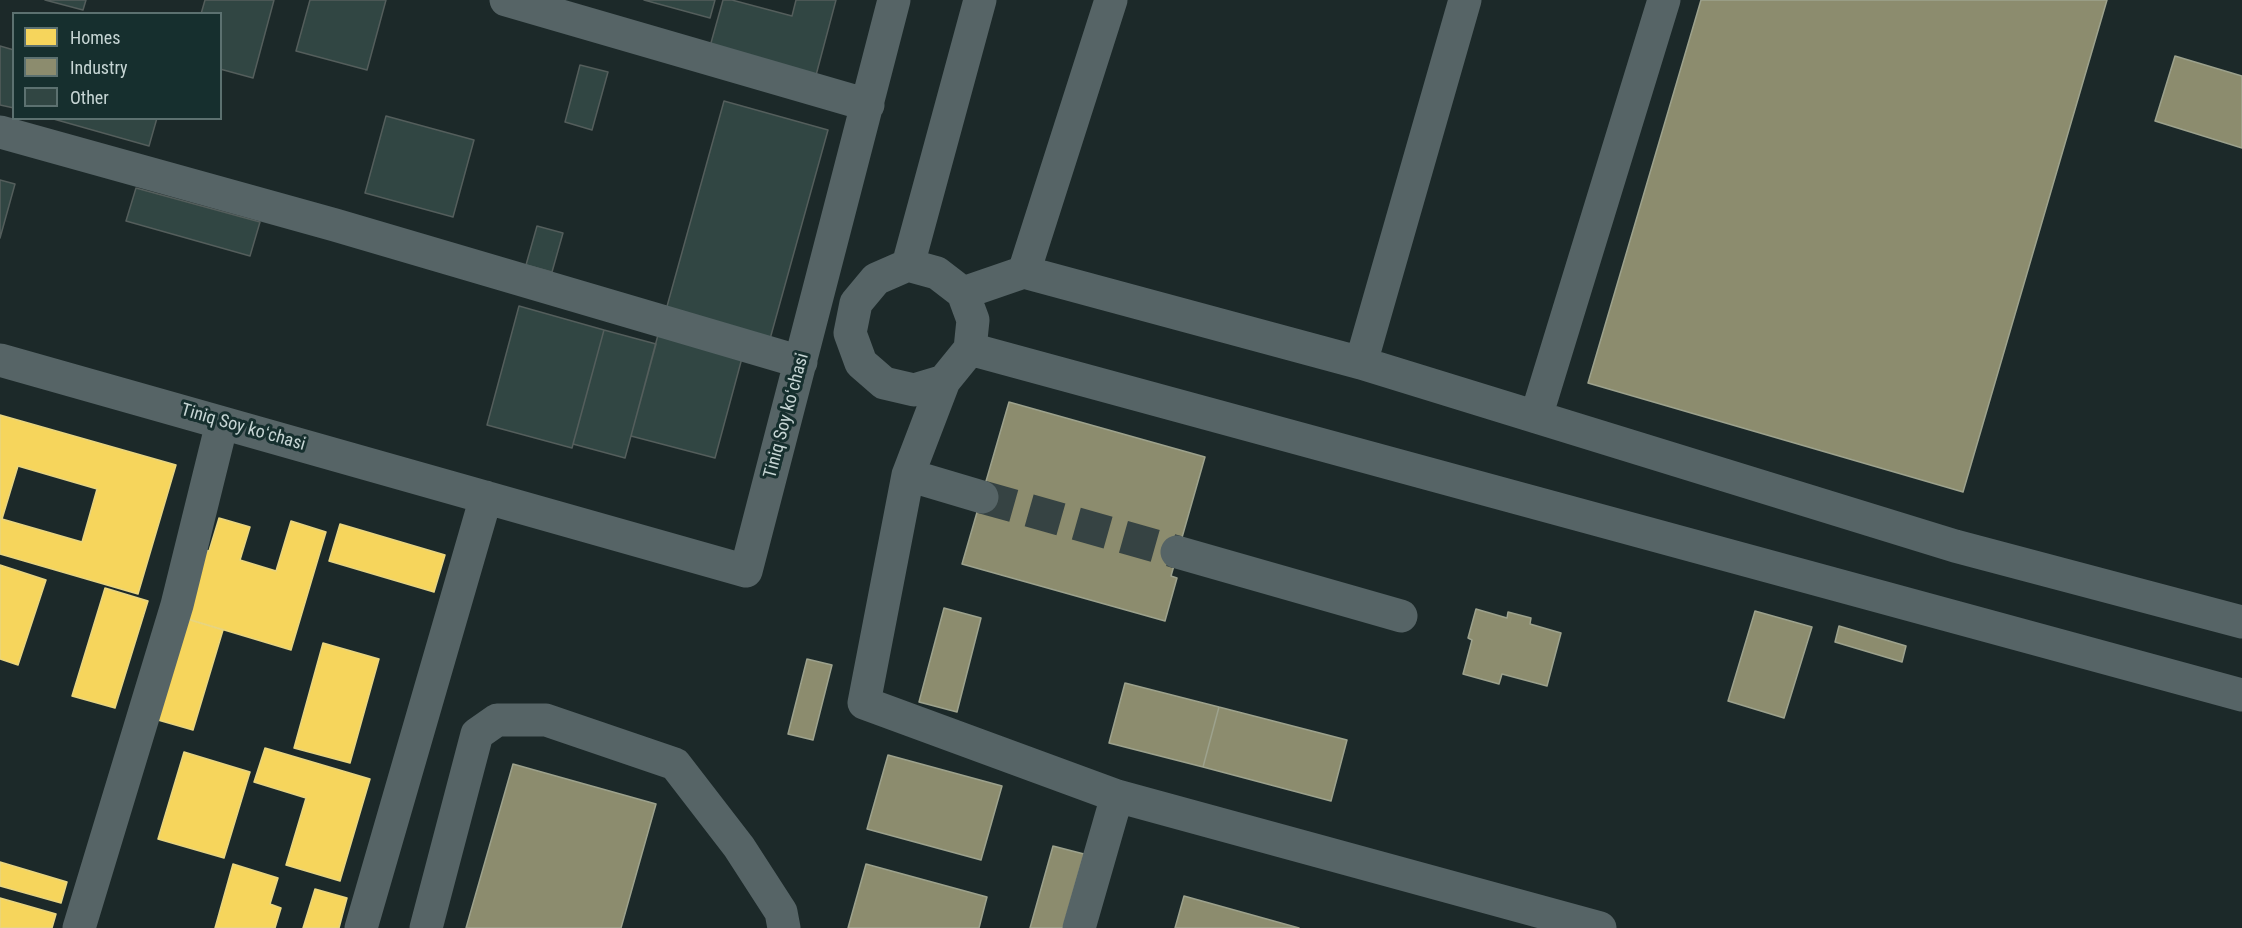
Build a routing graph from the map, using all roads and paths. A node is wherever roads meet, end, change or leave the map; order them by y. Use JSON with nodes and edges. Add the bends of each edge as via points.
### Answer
{"nodes":[{"id":1,"x":506,"y":0,"type":"edge"},
{"id":2,"x":894,"y":0,"type":"edge"},
{"id":3,"x":980,"y":0,"type":"edge"},
{"id":4,"x":1112,"y":0,"type":"edge"},
{"id":5,"x":1465,"y":0,"type":"edge"},
{"id":6,"x":1664,"y":0,"type":"edge"},
{"id":7,"x":868,"y":105,"type":"junction"},
{"id":8,"x":0,"y":132,"type":"edge"},
{"id":9,"x":908,"y":265,"type":"junction"},
{"id":10,"x":1024,"y":273,"type":"junction"},
{"id":11,"x":963,"y":293,"type":"junction"},
{"id":12,"x":970,"y":349,"type":"junction"},
{"id":13,"x":0,"y":360,"type":"edge"},
{"id":14,"x":801,"y":362,"type":"junction"},
{"id":15,"x":1361,"y":363,"type":"junction"},
{"id":16,"x":944,"y":381,"type":"junction"},
{"id":17,"x":1536,"y":417,"type":"junction"},
{"id":18,"x":222,"y":423,"type":"junction"},
{"id":19,"x":908,"y":475,"type":"junction"},
{"id":20,"x":982,"y":496,"type":"tunnel mouth"},
{"id":21,"x":486,"y":497,"type":"junction"},
{"id":22,"x":1177,"y":552,"type":"tunnel mouth"},
{"id":23,"x":1401,"y":616,"type":"dead end"},
{"id":24,"x":2242,"y":622,"type":"edge"},
{"id":25,"x":2240,"y":686,"type":"edge"},
{"id":26,"x":1117,"y":796,"type":"junction"},
{"id":27,"x":79,"y":928,"type":"edge"},
{"id":28,"x":361,"y":928,"type":"edge"},
{"id":29,"x":426,"y":928,"type":"edge"},
{"id":30,"x":784,"y":928,"type":"edge"},
{"id":31,"x":1079,"y":928,"type":"edge"},
{"id":32,"x":1600,"y":928,"type":"edge"}],
"edges":[{"from":1,"to":7,"type":"street"},
{"from":2,"to":7,"type":"street","name":"Tiniq Soy koʻchasi"},
{"from":3,"to":9,"type":"street"},
{"from":4,"to":10,"type":"street"},
{"from":5,"to":15,"type":"street"},
{"from":6,"to":17,"type":"street"},
{"from":7,"to":14,"type":"street","name":"Tiniq Soy koʻchasi"},
{"from":8,"to":14,"type":"street"},
{"from":9,"to":11,"type":"street","via":[[938,273]]},
{"from":9,"to":16,"type":"street","via":[[876,279],[869,287],[856,303],[850,333],[861,363],[884,384],[914,390]]},
{"from":10,"to":11,"type":"street"},
{"from":10,"to":15,"type":"street"},
{"from":11,"to":12,"type":"street","via":[[973,320]]},
{"from":12,"to":16,"type":"street"},
{"from":12,"to":25,"type":"street"},
{"from":13,"to":18,"type":"street","name":"Tiniq Soy koʻchasi"},
{"from":14,"to":21,"type":"street","name":"Tiniq Soy koʻchasi","via":[[746,571]]},
{"from":15,"to":17,"type":"street"},
{"from":16,"to":19,"type":"street"},
{"from":17,"to":24,"type":"street","via":[[1955,546]]},
{"from":18,"to":21,"type":"street","name":"Tiniq Soy koʻchasi"},
{"from":18,"to":27,"type":"street","via":[[177,605]]},
{"from":19,"to":20,"type":"street"},
{"from":19,"to":26,"type":"street","via":[[864,703]]},
{"from":21,"to":28,"type":"street"},
{"from":22,"to":23,"type":"street"},
{"from":26,"to":31,"type":"street"},
{"from":26,"to":32,"type":"street"},
{"from":29,"to":30,"type":"street","via":[[477,734],[497,720],[546,720],[675,764],[739,847],[782,912]]}]}
